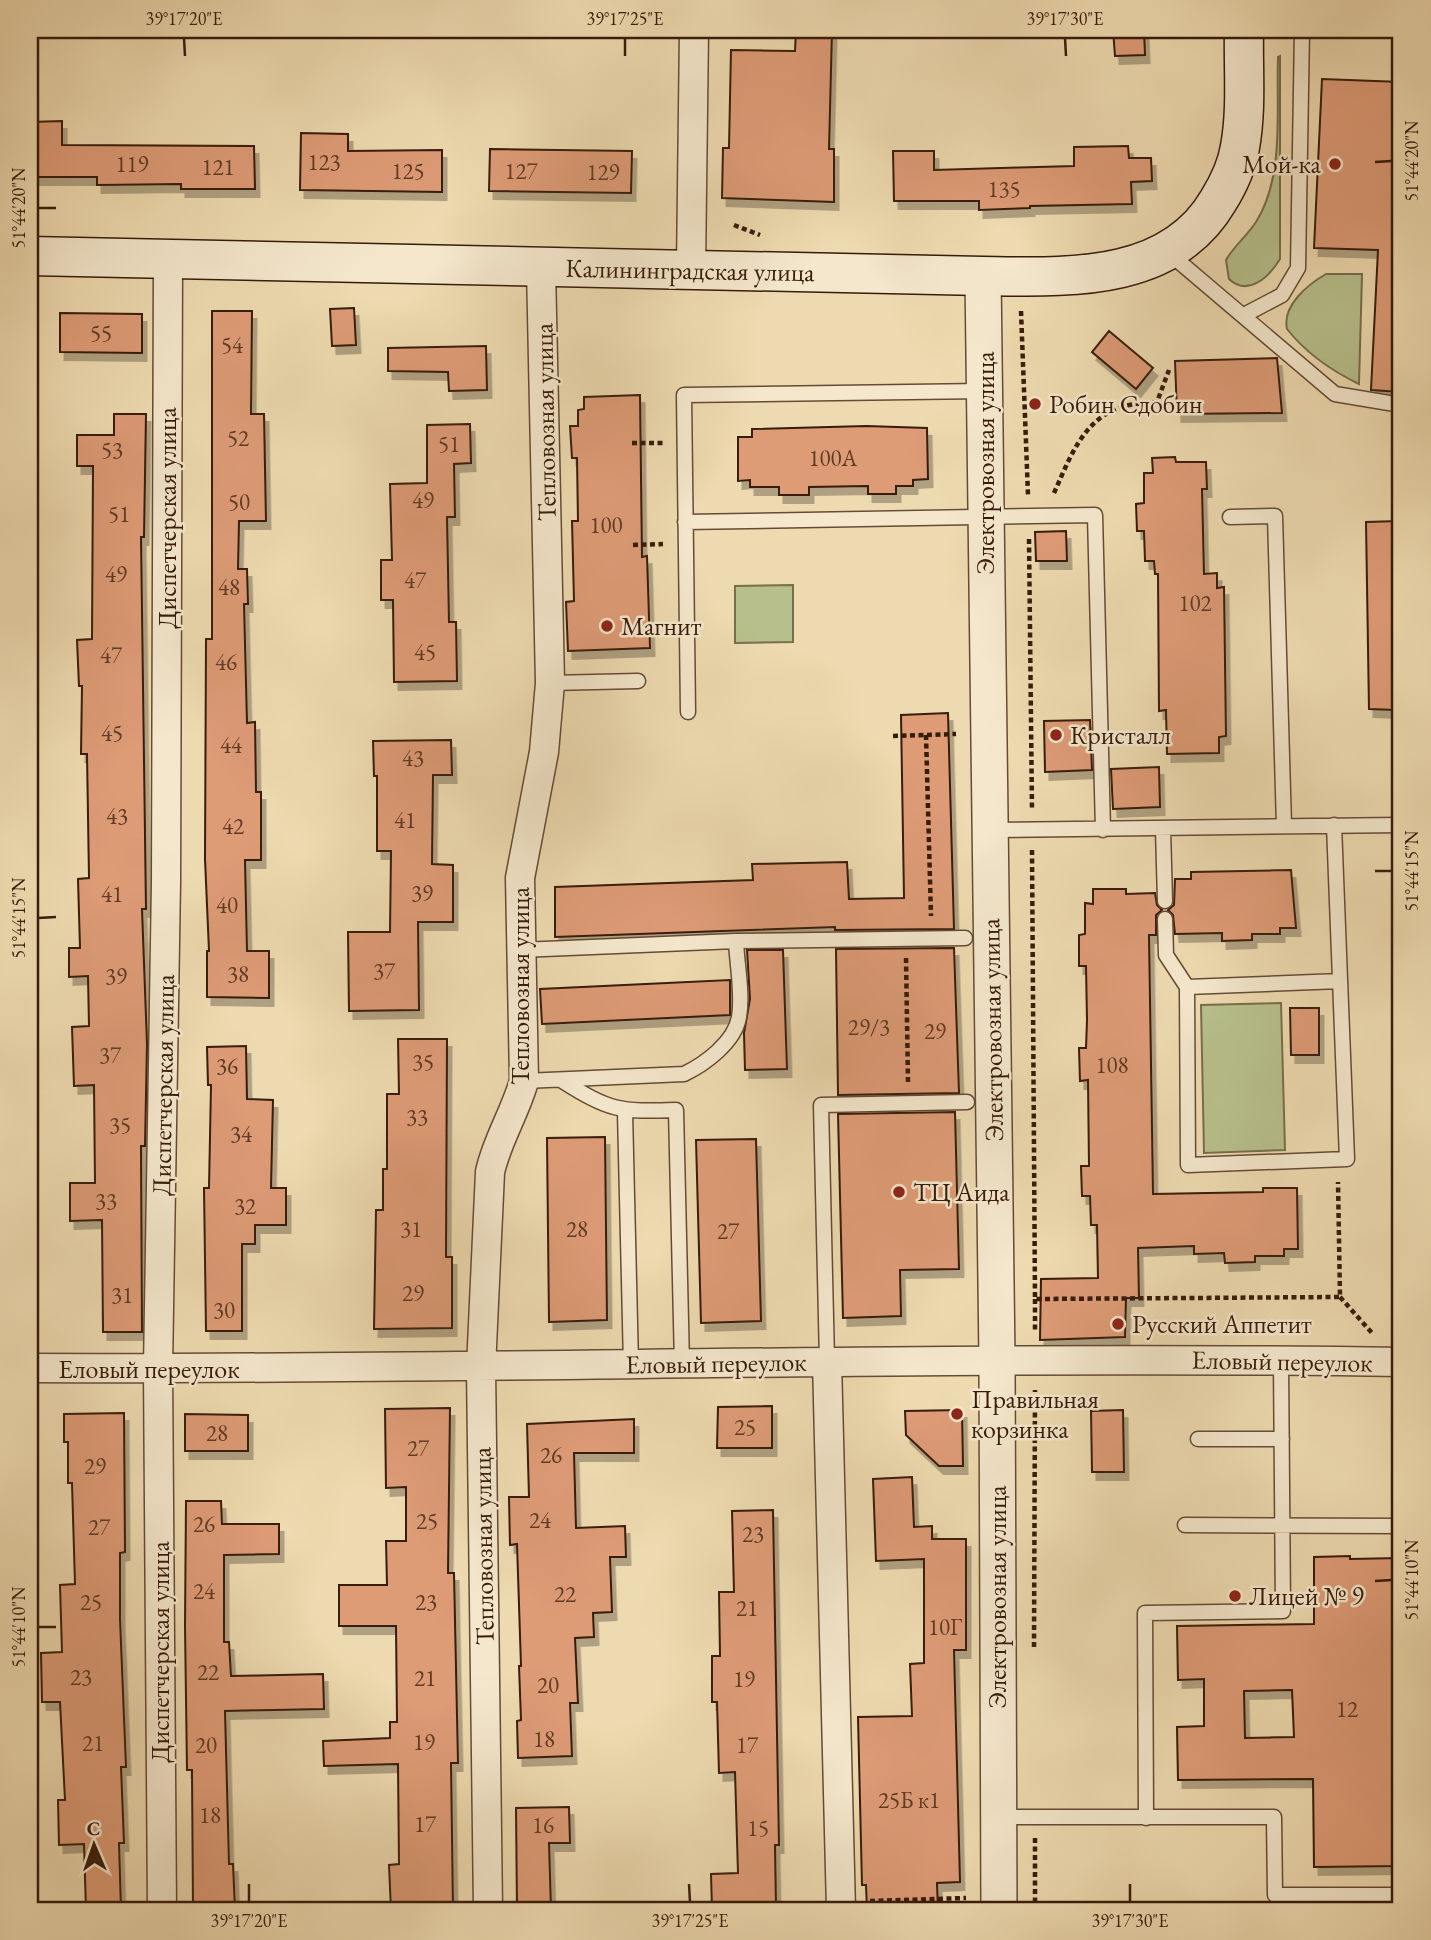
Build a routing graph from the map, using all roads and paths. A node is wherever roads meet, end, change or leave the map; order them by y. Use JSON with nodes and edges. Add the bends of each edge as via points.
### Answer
{"nodes":[{"id":1,"x":694,"y":30,"type":"edge"},
{"id":2,"x":1244,"y":30,"type":"edge"},
{"id":3,"x":1302,"y":30,"type":"edge"},
{"id":4,"x":734,"y":225,"type":"dead end"},
{"id":5,"x":768,"y":235,"type":"dead end"},
{"id":6,"x":1169,"y":253,"type":"junction"},
{"id":7,"x":30,"y":256,"type":"edge"},
{"id":8,"x":168,"y":260,"type":"junction"},
{"id":9,"x":541,"y":268,"type":"junction"},
{"id":10,"x":691,"y":269,"type":"junction"},
{"id":11,"x":1001,"y":276,"type":"junction"},
{"id":12,"x":1244,"y":315,"type":"junction"},
{"id":13,"x":1169,"y":370,"type":"dead end"},
{"id":14,"x":985,"y":391,"type":"junction"},
{"id":15,"x":1401,"y":405,"type":"edge"},
{"id":16,"x":632,"y":443,"type":"dead end"},
{"id":17,"x":684,"y":443,"type":"junction"},
{"id":18,"x":1230,"y":517,"type":"dead end"},
{"id":19,"x":1028,"y":518,"type":"junction"},
{"id":20,"x":985,"y":519,"type":"junction"},
{"id":21,"x":685,"y":522,"type":"junction"},
{"id":22,"x":685,"y":543,"type":"junction"},
{"id":23,"x":633,"y":545,"type":"dead end"},
{"id":24,"x":638,"y":681,"type":"dead end"},
{"id":25,"x":550,"y":683,"type":"junction"},
{"id":26,"x":688,"y":712,"type":"dead end"},
{"id":27,"x":960,"y":734,"type":"dead end"},
{"id":28,"x":926,"y":735,"type":"junction"},
{"id":29,"x":893,"y":736,"type":"dead end"},
{"id":30,"x":1334,"y":825,"type":"junction"},
{"id":31,"x":1401,"y":825,"type":"edge"},
{"id":32,"x":1284,"y":826,"type":"junction"},
{"id":33,"x":1163,"y":829,"type":"junction"},
{"id":34,"x":989,"y":830,"type":"junction"},
{"id":35,"x":1103,"y":830,"type":"junction"},
{"id":36,"x":1032,"y":831,"type":"junction"},
{"id":37,"x":1165,"y":901,"type":"dead end"},
{"id":38,"x":1165,"y":919,"type":"dead end"},
{"id":39,"x":965,"y":938,"type":"dead end"},
{"id":40,"x":931,"y":939,"type":"junction"},
{"id":41,"x":906,"y":940,"type":"junction"},
{"id":42,"x":736,"y":941,"type":"junction"},
{"id":43,"x":520,"y":950,"type":"junction"},
{"id":44,"x":1340,"y":981,"type":"junction"},
{"id":45,"x":1187,"y":987,"type":"junction"},
{"id":46,"x":561,"y":1080,"type":"junction"},
{"id":47,"x":524,"y":1081,"type":"junction"},
{"id":48,"x":967,"y":1102,"type":"dead end"},
{"id":49,"x":908,"y":1103,"type":"junction"},
{"id":50,"x":625,"y":1112,"type":"junction"},
{"id":51,"x":1337,"y":1160,"type":"junction"},
{"id":52,"x":1035,"y":1299,"type":"junction"},
{"id":53,"x":1036,"y":1359,"type":"junction"},
{"id":54,"x":997,"y":1360,"type":"junction"},
{"id":55,"x":827,"y":1361,"type":"junction"},
{"id":56,"x":1281,"y":1361,"type":"junction"},
{"id":57,"x":1401,"y":1362,"type":"edge"},
{"id":58,"x":682,"y":1364,"type":"junction"},
{"id":59,"x":631,"y":1365,"type":"junction"},
{"id":60,"x":30,"y":1368,"type":"edge"},
{"id":61,"x":481,"y":1368,"type":"junction"},
{"id":62,"x":158,"y":1369,"type":"junction"},
{"id":63,"x":1198,"y":1439,"type":"dead end"},
{"id":64,"x":1282,"y":1439,"type":"junction"},
{"id":65,"x":1185,"y":1525,"type":"dead end"},
{"id":66,"x":1282,"y":1525,"type":"junction"},
{"id":67,"x":1401,"y":1526,"type":"edge"},
{"id":68,"x":1034,"y":1649,"type":"dead end"},
{"id":69,"x":997,"y":1817,"type":"junction"},
{"id":70,"x":1146,"y":1818,"type":"junction"},
{"id":71,"x":1401,"y":1895,"type":"edge"},
{"id":72,"x":983,"y":1904,"type":"edge"},
{"id":73,"x":841,"y":1906,"type":"edge"},
{"id":74,"x":162,"y":1910,"type":"edge"},
{"id":75,"x":488,"y":1910,"type":"edge"}],
"edges":[{"from":1,"to":10,"type":"street"},
{"from":2,"to":6,"type":"main road","name":"Калининградская улица","via":[[1240,150],[1223,193],[1200,229]]},
{"from":3,"to":12,"type":"lane","via":[[1298,268],[1282,295]]},
{"from":4,"to":5,"type":"path"},
{"from":6,"to":11,"type":"main road","name":"Калининградская улица","via":[[1097,271]]},
{"from":6,"to":12,"type":"lane"},
{"from":7,"to":8,"type":"main road","name":"Калининградская улица"},
{"from":8,"to":9,"type":"main road","name":"Калининградская улица"},
{"from":8,"to":62,"type":"street","name":"Диспетчерская улица","via":[[166,882]]},
{"from":9,"to":10,"type":"main road","name":"Калининградская улица"},
{"from":9,"to":25,"type":"street","name":"Тепловозная улица"},
{"from":10,"to":11,"type":"main road","name":"Калининградская улица"},
{"from":11,"to":14,"type":"street","name":"Электровозная улица"},
{"from":11,"to":19,"type":"path"},
{"from":12,"to":15,"type":"lane","via":[[1335,394]]},
{"from":13,"to":19,"type":"path","via":[[1157,402],[1119,408],[1089,426],[1053,494]]},
{"from":14,"to":17,"type":"lane","via":[[684,395]]},
{"from":14,"to":20,"type":"street","name":"Электровозная улица"},
{"from":16,"to":17,"type":"path"},
{"from":17,"to":21,"type":"lane"},
{"from":18,"to":32,"type":"lane","via":[[1275,516]]},
{"from":19,"to":20,"type":"lane"},
{"from":19,"to":35,"type":"lane","via":[[1095,515]]},
{"from":19,"to":36,"type":"path"},
{"from":20,"to":21,"type":"lane"},
{"from":20,"to":34,"type":"street","name":"Электровозная улица"},
{"from":21,"to":22,"type":"lane"},
{"from":22,"to":23,"type":"path"},
{"from":22,"to":26,"type":"lane"},
{"from":24,"to":25,"type":"lane"},
{"from":25,"to":43,"type":"street","name":"Тепловозная улица","via":[[544,752],[520,878]]},
{"from":27,"to":28,"type":"path"},
{"from":28,"to":29,"type":"path"},
{"from":28,"to":40,"type":"path"},
{"from":30,"to":31,"type":"lane"},
{"from":30,"to":32,"type":"lane"},
{"from":30,"to":44,"type":"lane"},
{"from":32,"to":33,"type":"lane"},
{"from":33,"to":35,"type":"lane"},
{"from":33,"to":37,"type":"lane"},
{"from":34,"to":36,"type":"lane"},
{"from":34,"to":54,"type":"street","name":"Электровозная улица"},
{"from":35,"to":36,"type":"lane"},
{"from":36,"to":52,"type":"path"},
{"from":38,"to":45,"type":"lane","via":[[1166,955]]},
{"from":39,"to":40,"type":"lane"},
{"from":40,"to":41,"type":"lane"},
{"from":41,"to":42,"type":"lane"},
{"from":41,"to":49,"type":"path"},
{"from":42,"to":43,"type":"lane"},
{"from":42,"to":46,"type":"lane","via":[[739,1017],[734,1030],[700,1067],[684,1074]]},
{"from":43,"to":47,"type":"street","name":"Тепловозная улица"},
{"from":44,"to":45,"type":"lane"},
{"from":44,"to":51,"type":"lane","via":[[1348,1159]]},
{"from":45,"to":51,"type":"lane","via":[[1188,1165]]},
{"from":46,"to":47,"type":"lane"},
{"from":46,"to":50,"type":"lane","via":[[598,1104]]},
{"from":47,"to":61,"type":"street","name":"Тепловозная улица","via":[[496,1143],[490,1172]]},
{"from":48,"to":49,"type":"lane"},
{"from":49,"to":55,"type":"lane","via":[[821,1105]]},
{"from":50,"to":58,"type":"lane","via":[[676,1110]]},
{"from":50,"to":59,"type":"lane"},
{"from":51,"to":52,"type":"path","via":[[1340,1297]]},
{"from":52,"to":53,"type":"path"},
{"from":53,"to":54,"type":"street","name":"Еловый переулок"},
{"from":53,"to":56,"type":"street","name":"Еловый переулок"},
{"from":53,"to":68,"type":"path"},
{"from":54,"to":55,"type":"street","name":"Еловый переулок"},
{"from":54,"to":69,"type":"street","name":"Электровозная улица"},
{"from":55,"to":58,"type":"street","name":"Еловый переулок"},
{"from":55,"to":73,"type":"street"},
{"from":56,"to":57,"type":"street","name":"Еловый переулок"},
{"from":56,"to":64,"type":"lane"},
{"from":58,"to":59,"type":"street","name":"Еловый переулок"},
{"from":59,"to":61,"type":"street","name":"Еловый переулок"},
{"from":60,"to":62,"type":"street","name":"Еловый переулок"},
{"from":61,"to":62,"type":"street","name":"Еловый переулок"},
{"from":61,"to":75,"type":"street","name":"Тепловозная улица"},
{"from":62,"to":74,"type":"street","name":"Диспетчерская улица"},
{"from":63,"to":64,"type":"lane"},
{"from":64,"to":66,"type":"lane"},
{"from":65,"to":66,"type":"lane"},
{"from":66,"to":67,"type":"lane"},
{"from":66,"to":70,"type":"lane","via":[[1283,1611],[1145,1613]]},
{"from":69,"to":70,"type":"lane"},
{"from":69,"to":72,"type":"street","name":"Электровозная улица"},
{"from":70,"to":71,"type":"lane","via":[[1274,1817],[1275,1895]]},
{"from":72,"to":73,"type":"path"}]}
